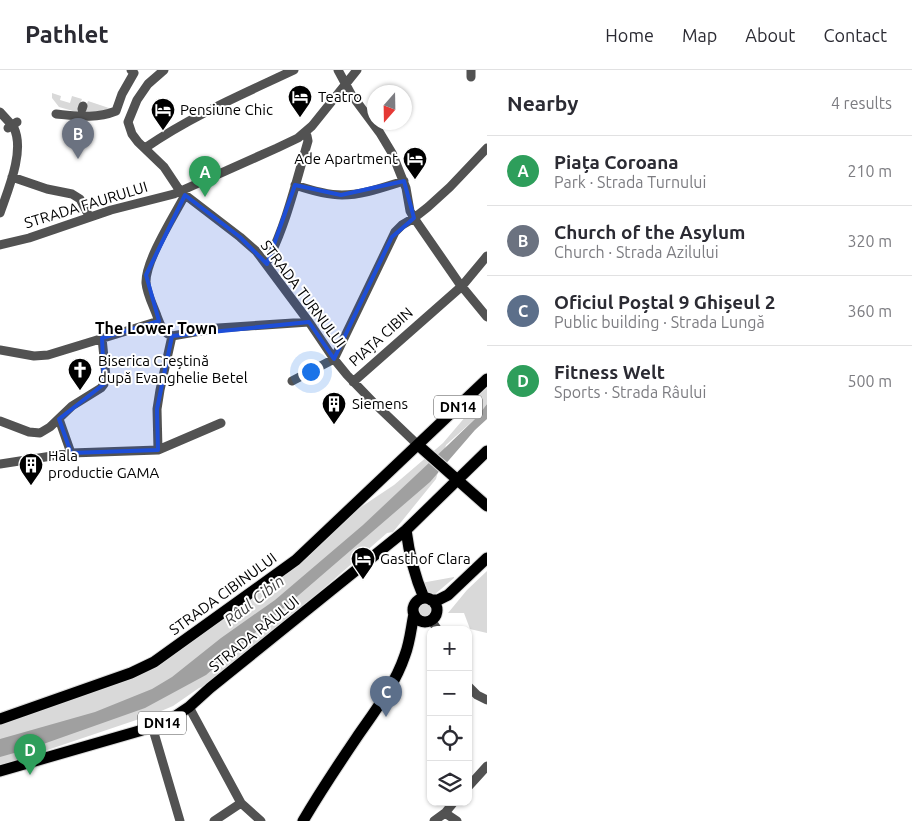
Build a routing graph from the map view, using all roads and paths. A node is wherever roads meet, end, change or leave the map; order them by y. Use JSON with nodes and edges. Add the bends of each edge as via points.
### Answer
{"nodes":[{"id":1,"x":131,"y":70,"type":"edge"},
{"id":2,"x":164,"y":70,"type":"edge"},
{"id":3,"x":294,"y":70,"type":"edge"},
{"id":4,"x":338,"y":70,"type":"edge"},
{"id":5,"x":357,"y":70,"type":"edge"},
{"id":6,"x":346,"y":84,"type":"junction"},
{"id":7,"x":0,"y":112,"type":"edge"},
{"id":8,"x":56,"y":114,"type":"dead end"},
{"id":9,"x":304,"y":133,"type":"junction"},
{"id":10,"x":145,"y":148,"type":"junction"},
{"id":11,"x":487,"y":148,"type":"edge"},
{"id":12,"x":12,"y":177,"type":"junction"},
{"id":13,"x":404,"y":181,"type":"junction"},
{"id":14,"x":295,"y":185,"type":"junction"},
{"id":15,"x":182,"y":193,"type":"junction"},
{"id":16,"x":0,"y":213,"type":"edge"},
{"id":17,"x":90,"y":216,"type":"junction"},
{"id":18,"x":414,"y":218,"type":"junction"},
{"id":19,"x":0,"y":245,"type":"edge"},
{"id":20,"x":487,"y":256,"type":"edge"},
{"id":21,"x":266,"y":264,"type":"junction"},
{"id":22,"x":462,"y":286,"type":"junction"},
{"id":23,"x":485,"y":311,"type":"edge"},
{"id":24,"x":159,"y":320,"type":"junction"},
{"id":25,"x":309,"y":322,"type":"junction"},
{"id":26,"x":172,"y":336,"type":"junction"},
{"id":27,"x":102,"y":338,"type":"junction"},
{"id":28,"x":0,"y":350,"type":"edge"},
{"id":29,"x":334,"y":359,"type":"junction"},
{"id":30,"x":487,"y":379,"type":"edge"},
{"id":31,"x":292,"y":381,"type":"dead end"},
{"id":32,"x":353,"y":382,"type":"junction"},
{"id":33,"x":58,"y":419,"type":"junction"},
{"id":34,"x":0,"y":421,"type":"edge"},
{"id":35,"x":221,"y":423,"type":"dead end"},
{"id":36,"x":420,"y":447,"type":"junction"},
{"id":37,"x":158,"y":450,"type":"junction"},
{"id":38,"x":487,"y":451,"type":"edge"},
{"id":39,"x":71,"y":453,"type":"junction"},
{"id":40,"x":0,"y":464,"type":"edge"},
{"id":41,"x":454,"y":477,"type":"junction"},
{"id":42,"x":487,"y":506,"type":"edge"},
{"id":43,"x":406,"y":530,"type":"junction"},
{"id":44,"x":487,"y":558,"type":"edge"},
{"id":45,"x":417,"y":582,"type":"junction"},
{"id":46,"x":428,"y":599,"type":"junction"},
{"id":47,"x":414,"y":611,"type":"junction"},
{"id":48,"x":428,"y":621,"type":"junction"},
{"id":49,"x":434,"y":626,"type":"edge"},
{"id":50,"x":410,"y":641,"type":"junction"},
{"id":51,"x":472,"y":690,"type":"edge"},
{"id":52,"x":487,"y":700,"type":"edge"},
{"id":53,"x":189,"y":708,"type":"junction"},
{"id":54,"x":0,"y":719,"type":"edge"},
{"id":55,"x":152,"y":726,"type":"junction"},
{"id":56,"x":487,"y":766,"type":"edge"},
{"id":57,"x":0,"y":771,"type":"edge"},
{"id":58,"x":472,"y":783,"type":"edge"},
{"id":59,"x":241,"y":803,"type":"junction"},
{"id":60,"x":451,"y":806,"type":"edge"},
{"id":61,"x":445,"y":813,"type":"junction"},
{"id":62,"x":180,"y":821,"type":"edge"},
{"id":63,"x":214,"y":821,"type":"edge"},
{"id":64,"x":262,"y":821,"type":"edge"},
{"id":65,"x":303,"y":821,"type":"edge"},
{"id":66,"x":434,"y":821,"type":"edge"},
{"id":67,"x":457,"y":821,"type":"edge"}],
"edges":[{"from":1,"to":8,"type":"street","via":[[134,73],[116,111],[87,117],[82,111]]},
{"from":2,"to":10,"type":"street","name":"STRADA TURNULUI","via":[[144,89],[129,118],[132,134]]},
{"from":3,"to":10,"type":"street","via":[[202,113]]},
{"from":4,"to":6,"type":"street"},
{"from":5,"to":6,"type":"street","name":"STRADA FAURULUI"},
{"from":6,"to":9,"type":"street","name":"STRADA FAURULUI"},
{"from":6,"to":13,"type":"street","via":[[386,143]]},
{"from":7,"to":12,"type":"street","via":[[12,125],[17,137]]},
{"from":9,"to":14,"type":"street","via":[[308,141]]},
{"from":9,"to":15,"type":"street","name":"STRADA FAURULUI"},
{"from":10,"to":15,"type":"street","name":"STRADA TURNULUI"},
{"from":11,"to":18,"type":"street"},
{"from":12,"to":16,"type":"street"},
{"from":12,"to":17,"type":"street","via":[[72,194],[80,199]]},
{"from":13,"to":14,"type":"street","via":[[342,195]]},
{"from":13,"to":18,"type":"street"},
{"from":14,"to":21,"type":"street"},
{"from":15,"to":17,"type":"street","name":"STRADA FAURULUI"},
{"from":15,"to":21,"type":"street","name":"STRADA TURNULUI","via":[[256,251]]},
{"from":15,"to":24,"type":"street","via":[[146,275]]},
{"from":17,"to":19,"type":"street","name":"STRADA FAURULUI"},
{"from":18,"to":22,"type":"street"},
{"from":18,"to":29,"type":"street","via":[[402,224],[392,237]]},
{"from":20,"to":22,"type":"street","name":"PIAȚA CIBIN"},
{"from":21,"to":25,"type":"street","name":"STRADA TURNULUI"},
{"from":22,"to":23,"type":"street"},
{"from":22,"to":32,"type":"street","name":"PIAȚA CIBIN"},
{"from":24,"to":26,"type":"street","via":[[164,332]]},
{"from":24,"to":27,"type":"street"},
{"from":25,"to":26,"type":"street","via":[[225,328]]},
{"from":25,"to":29,"type":"street","name":"STRADA TURNULUI"},
{"from":26,"to":37,"type":"street","via":[[157,409]]},
{"from":27,"to":28,"type":"street","via":[[48,355]]},
{"from":27,"to":33,"type":"street","via":[[104,384]]},
{"from":29,"to":31,"type":"street"},
{"from":29,"to":32,"type":"street","name":"STRADA TURNULUI"},
{"from":30,"to":36,"type":"main road","name":"STRADA CIBINULUI","number":"DN14","via":[[428,435]]},
{"from":32,"to":36,"type":"street","name":"PIAȚA CIBIN"},
{"from":33,"to":34,"type":"street","via":[[40,433]]},
{"from":33,"to":39,"type":"street"},
{"from":35,"to":37,"type":"street"},
{"from":36,"to":41,"type":"main road","name":"PIAȚA CIBIN"},
{"from":36,"to":54,"type":"main road","name":"STRADA CIBINULUI","number":"DN14","via":[[296,560],[154,662]]},
{"from":37,"to":39,"type":"street"},
{"from":38,"to":41,"type":"main road","name":"STRADA RÂULUI","number":"DN14"},
{"from":39,"to":40,"type":"street"},
{"from":41,"to":42,"type":"main road","name":"PIAȚA CIBIN"},
{"from":41,"to":43,"type":"main road","name":"STRADA RÂULUI","number":"DN14"},
{"from":43,"to":45,"type":"main road"},
{"from":43,"to":53,"type":"main road","name":"STRADA RÂULUI","number":"DN14"},
{"from":44,"to":46,"type":"main road","via":[[448,595],[438,600]]},
{"from":45,"to":46,"type":"main road"},
{"from":45,"to":47,"type":"main road"},
{"from":46,"to":47,"type":"main road","via":[[418,601]]},
{"from":46,"to":48,"type":"main road","via":[[435,604],[436,610],[435,616]]},
{"from":47,"to":48,"type":"main road","via":[[420,620]]},
{"from":47,"to":50,"type":"main road"},
{"from":48,"to":49,"type":"street"},
{"from":48,"to":50,"type":"main road"},
{"from":50,"to":65,"type":"main road","via":[[384,698]]},
{"from":51,"to":52,"type":"street"},
{"from":53,"to":55,"type":"main road","name":"STRADA RÂULUI","number":"DN14","via":[[168,721]]},
{"from":53,"to":59,"type":"street"},
{"from":55,"to":57,"type":"main road","name":"STRADA RÂULUI","number":"DN14"},
{"from":55,"to":62,"type":"street"},
{"from":56,"to":58,"type":"street"},
{"from":59,"to":63,"type":"street"},
{"from":59,"to":64,"type":"street"},
{"from":60,"to":61,"type":"street"},
{"from":61,"to":66,"type":"street"},
{"from":61,"to":67,"type":"street"}]}
